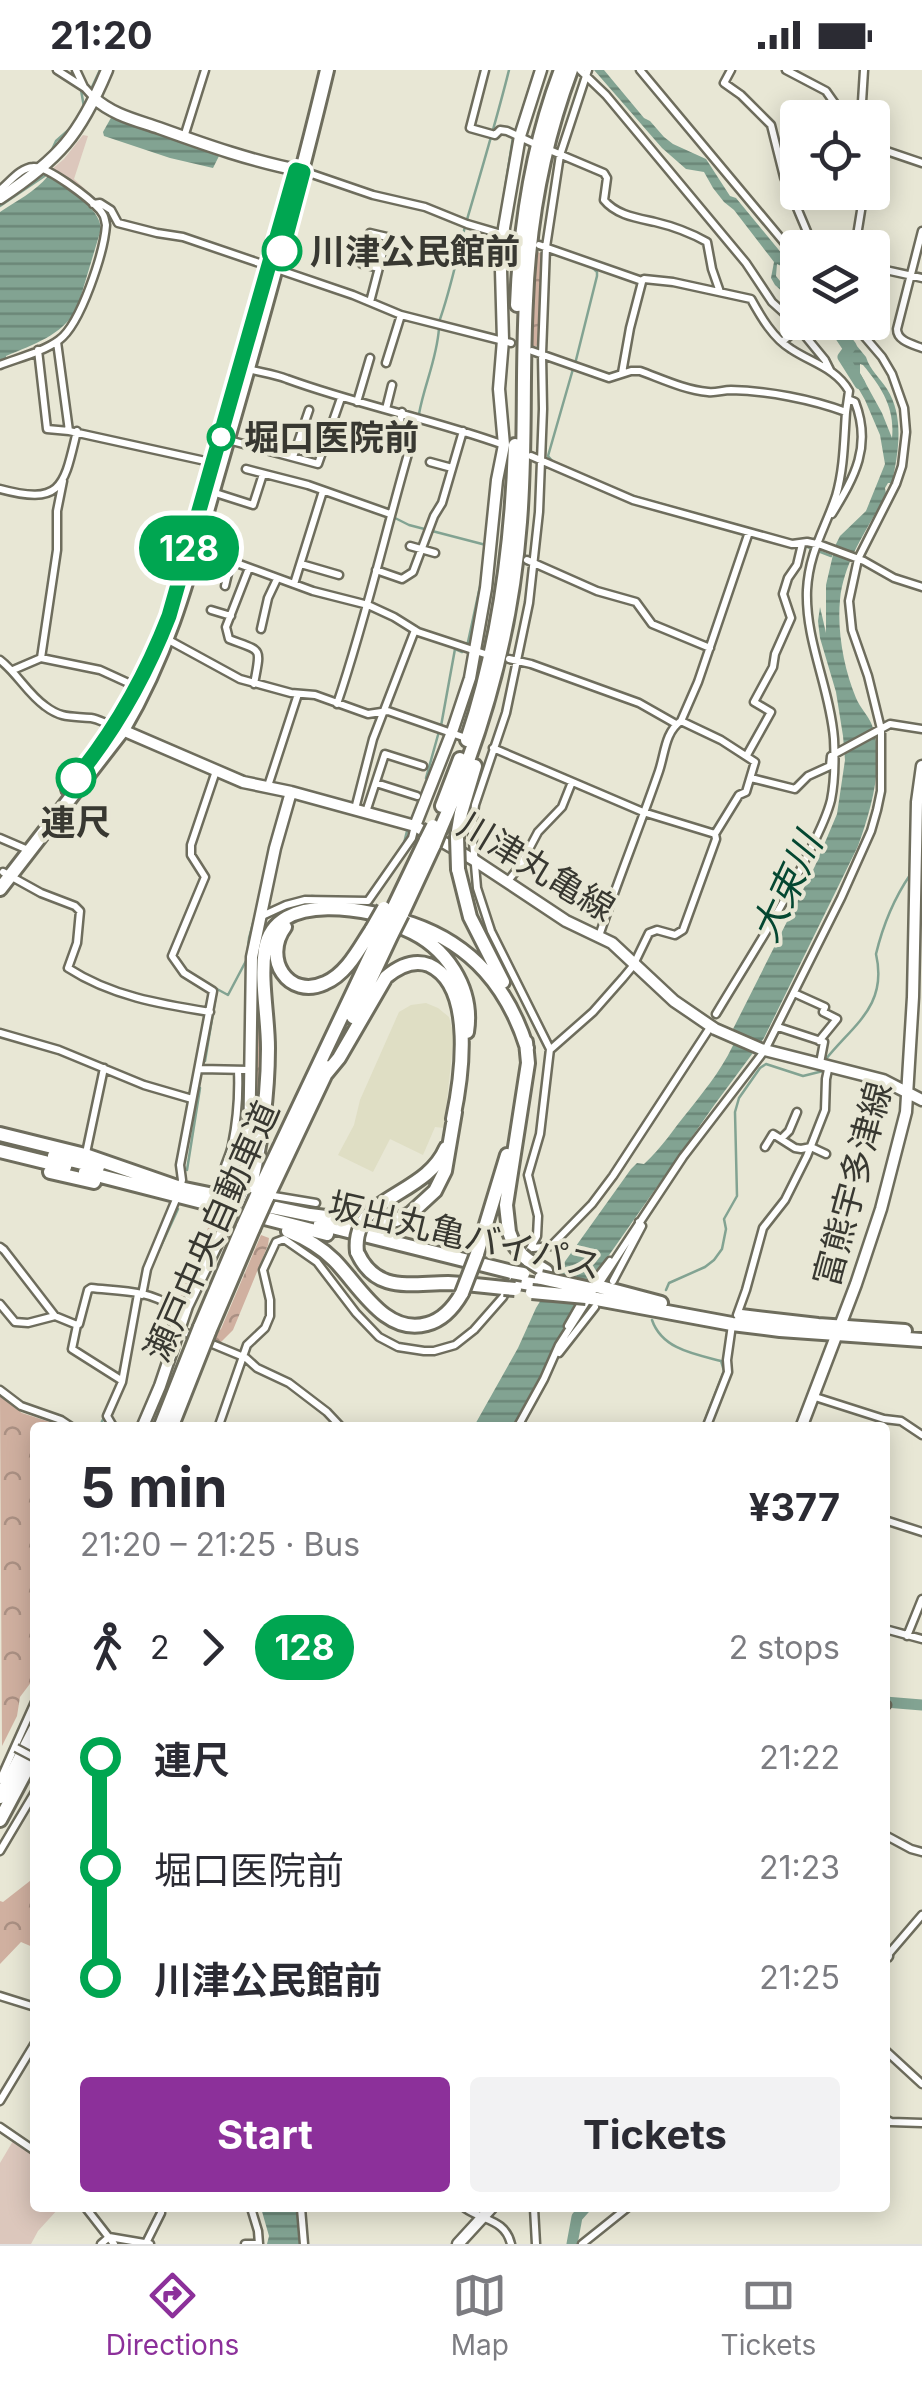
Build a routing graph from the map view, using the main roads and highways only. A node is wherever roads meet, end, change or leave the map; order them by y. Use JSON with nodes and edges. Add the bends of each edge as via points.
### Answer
{"nodes":[{"id":1,"x":319,"y":70,"type":"edge"},
{"id":2,"x":327,"y":70,"type":"edge"},
{"id":3,"x":561,"y":70,"type":"edge"},
{"id":4,"x":571,"y":70,"type":"edge"},
{"id":5,"x":300,"y":171,"type":"junction"},
{"id":6,"x":165,"y":638,"type":"junction"},
{"id":7,"x":508,"y":660,"type":"junction"},
{"id":8,"x":119,"y":728,"type":"junction"},
{"id":9,"x":436,"y":828,"type":"junction"},
{"id":10,"x":430,"y":843,"type":"junction"},
{"id":11,"x":26,"y":849,"type":"junction"},
{"id":12,"x":3,"y":878,"type":"edge"},
{"id":13,"x":392,"y":911,"type":"junction"},
{"id":14,"x":382,"y":931,"type":"junction"},
{"id":15,"x":528,"y":1048,"type":"junction"},
{"id":16,"x":463,"y":1054,"type":"junction"},
{"id":17,"x":325,"y":1067,"type":"junction"},
{"id":18,"x":455,"y":1112,"type":"junction"},
{"id":19,"x":520,"y":1120,"type":"junction"},
{"id":20,"x":0,"y":1134,"type":"edge"},
{"id":21,"x":0,"y":1142,"type":"edge"},
{"id":22,"x":0,"y":1150,"type":"edge"},
{"id":23,"x":0,"y":1159,"type":"edge"},
{"id":24,"x":179,"y":1192,"type":"junction"},
{"id":25,"x":253,"y":1193,"type":"junction"},
{"id":26,"x":240,"y":1226,"type":"junction"},
{"id":27,"x":518,"y":1272,"type":"junction"},
{"id":28,"x":539,"y":1282,"type":"junction"},
{"id":29,"x":593,"y":1293,"type":"junction"},
{"id":30,"x":734,"y":1320,"type":"junction"},
{"id":31,"x":204,"y":1330,"type":"junction"},
{"id":32,"x":839,"y":1330,"type":"junction"},
{"id":33,"x":922,"y":1332,"type":"edge"},
{"id":34,"x":922,"y":1340,"type":"edge"},
{"id":35,"x":163,"y":1422,"type":"edge"},
{"id":36,"x":172,"y":1422,"type":"edge"},
{"id":37,"x":30,"y":1739,"type":"edge"},
{"id":38,"x":30,"y":1765,"type":"edge"},
{"id":39,"x":0,"y":1796,"type":"edge"},
{"id":40,"x":0,"y":1820,"type":"edge"}],
"edges":[{"from":1,"to":5,"type":"highway"},
{"from":2,"to":5,"type":"highway"},
{"from":3,"to":9,"type":"highway","via":[[534,156],[522,230],[514,482],[501,605],[474,720]]},
{"from":4,"to":7,"type":"highway","via":[[543,159],[531,232]]},
{"from":5,"to":6,"type":"highway"},
{"from":6,"to":8,"type":"highway"},
{"from":6,"to":8,"type":"highway","via":[[155,671]]},
{"from":7,"to":9,"type":"highway"},
{"from":7,"to":15,"type":"highway","bridge":true,"via":[[461,812],[458,869],[470,917],[513,1001]]},
{"from":8,"to":11,"type":"highway"},
{"from":8,"to":11,"type":"highway","via":[[64,786]]},
{"from":9,"to":10,"type":"highway","bridge":true},
{"from":10,"to":13,"type":"highway"},
{"from":10,"to":13,"type":"highway"},
{"from":11,"to":12,"type":"highway"},
{"from":13,"to":14,"type":"highway","bridge":true},
{"from":14,"to":16,"type":"highway","via":[[323,984],[298,984],[276,961],[283,930],[306,917],[366,918],[412,932],[440,952],[464,989],[469,1013]]},
{"from":14,"to":17,"type":"highway"},
{"from":15,"to":19,"type":"highway"},
{"from":15,"to":25,"type":"highway","via":[[492,978],[450,942],[365,912],[315,910],[286,918],[265,952],[266,1098]]},
{"from":16,"to":17,"type":"highway","via":[[447,982],[428,965],[408,964],[382,982],[338,1058]]},
{"from":16,"to":18,"type":"highway"},
{"from":17,"to":25,"type":"highway","name":"瀬戸中央自動車道"},
{"from":18,"to":24,"type":"highway","via":[[440,1184],[417,1210],[396,1220],[346,1221]]},
{"from":18,"to":27,"type":"highway","bridge":true,"via":[[437,1165],[373,1210],[360,1226],[357,1252],[370,1273],[388,1282],[459,1284]]},
{"from":19,"to":24,"type":"highway","bridge":true,"via":[[462,1294],[437,1320],[417,1326],[382,1312],[311,1242]]},
{"from":19,"to":27,"type":"highway","via":[[506,1205]]},
{"from":20,"to":24,"type":"highway","via":[[85,1154]]},
{"from":21,"to":24,"type":"highway","name":"坂出丸亀バイパス"},
{"from":22,"to":24,"type":"highway","name":"坂出丸亀バイパス"},
{"from":23,"to":24,"type":"highway","via":[[78,1179]]},
{"from":24,"to":27,"type":"highway","name":"坂出丸亀バイパス"},
{"from":25,"to":26,"type":"highway","name":"瀬戸中央自動車道","bridge":true},
{"from":26,"to":31,"type":"highway","name":"瀬戸中央自動車道"},
{"from":26,"to":31,"type":"highway","name":"瀬戸中央自動車道"},
{"from":27,"to":28,"type":"highway"},
{"from":27,"to":28,"type":"highway"},
{"from":28,"to":29,"type":"highway","bridge":true},
{"from":28,"to":29,"type":"highway","bridge":true},
{"from":29,"to":30,"type":"highway","name":"坂出丸亀バイパス"},
{"from":29,"to":30,"type":"highway","name":"坂出丸亀バイパス"},
{"from":30,"to":32,"type":"highway","name":"坂出丸亀バイパス"},
{"from":31,"to":35,"type":"highway","name":"瀬戸中央自動車道","bridge":true},
{"from":31,"to":36,"type":"highway","name":"瀬戸中央自動車道","bridge":true},
{"from":32,"to":33,"type":"highway","name":"坂出丸亀バイパス"},
{"from":32,"to":34,"type":"highway","name":"坂出丸亀バイパス"},
{"from":37,"to":39,"type":"highway"},
{"from":38,"to":40,"type":"highway"}]}
